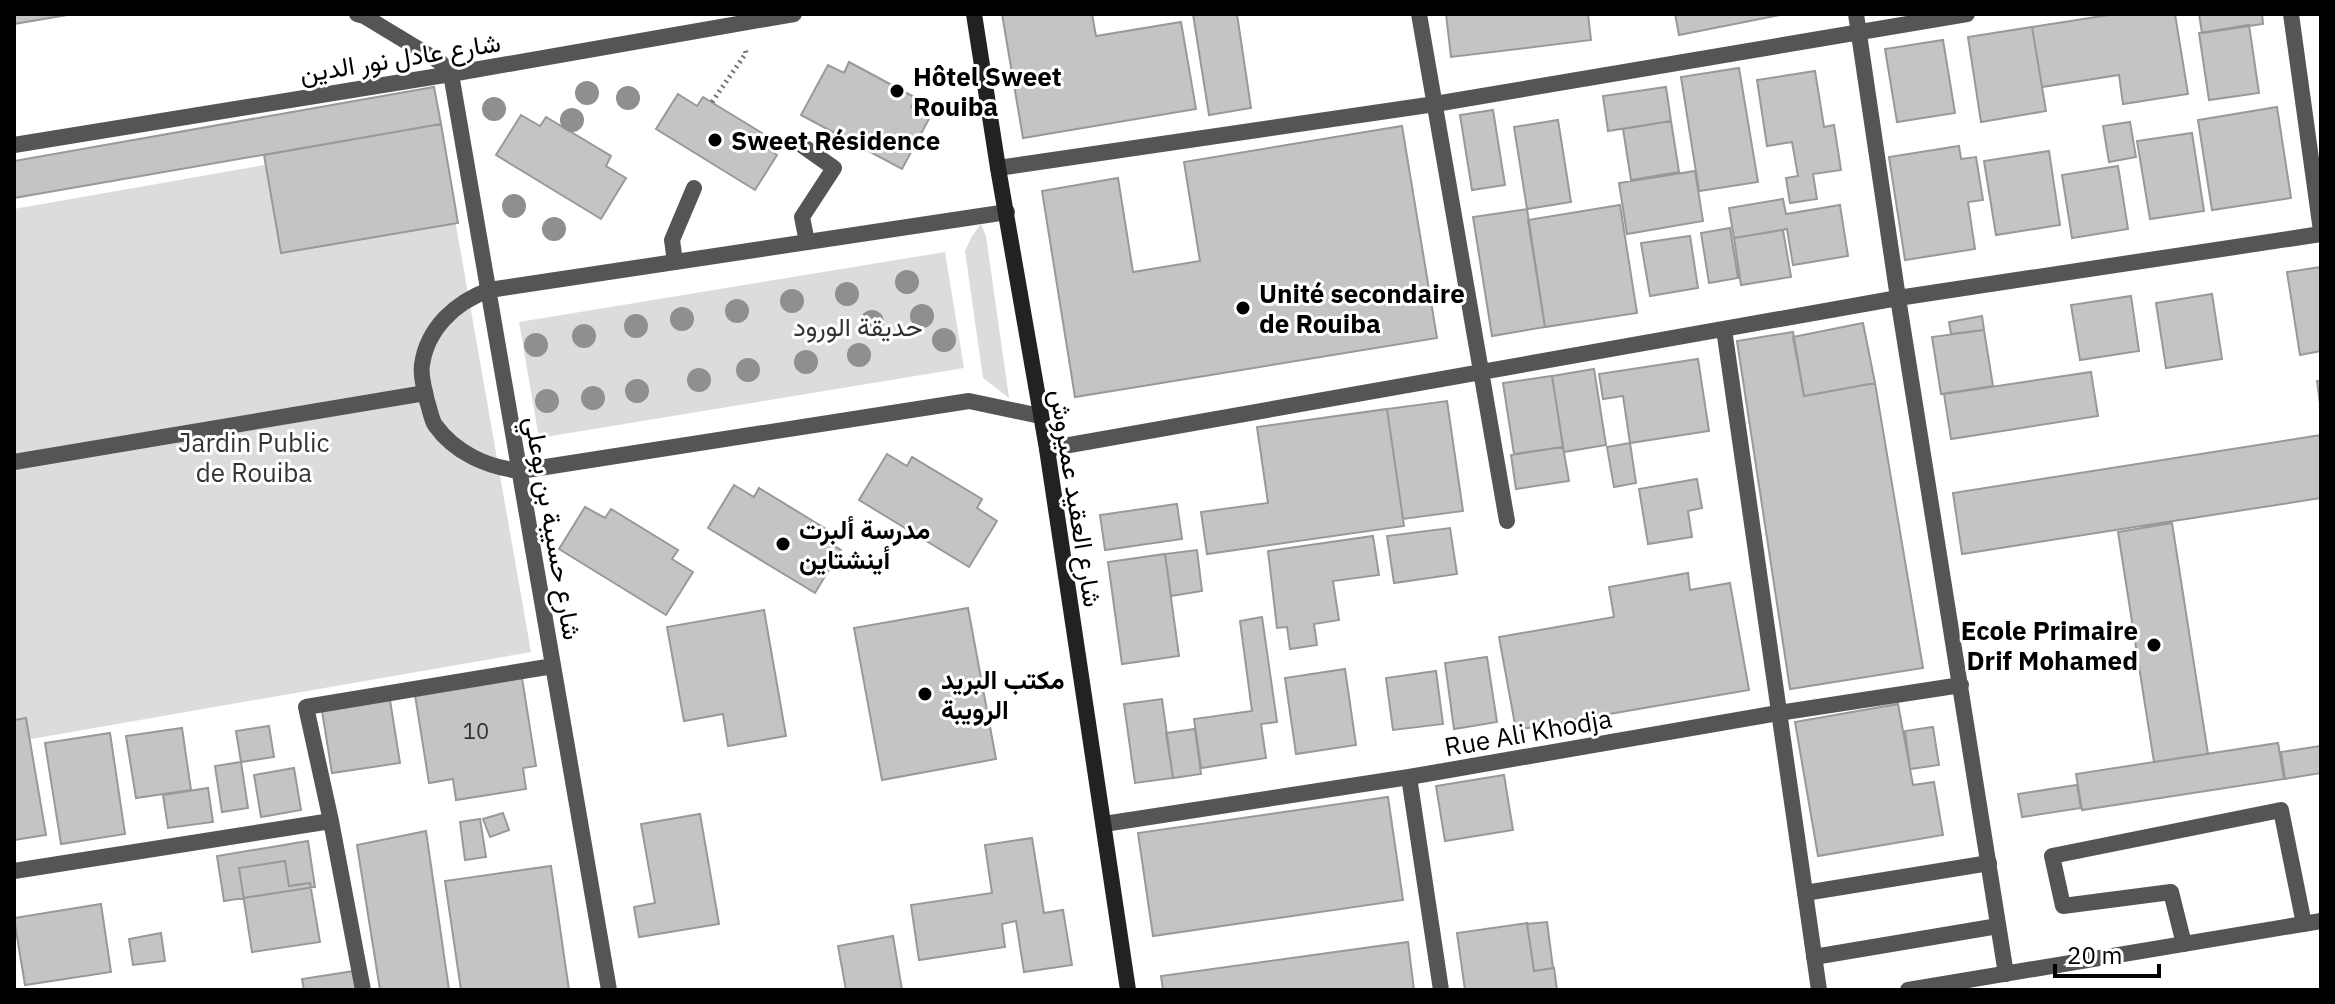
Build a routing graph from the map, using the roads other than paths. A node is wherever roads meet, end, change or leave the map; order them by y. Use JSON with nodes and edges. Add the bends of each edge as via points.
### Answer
{"nodes":[{"id":1,"x":794,"y":14,"type":"edge"},
{"id":2,"x":974,"y":14,"type":"edge"},
{"id":3,"x":1419,"y":14,"type":"edge"},
{"id":4,"x":1856,"y":14,"type":"edge"},
{"id":5,"x":1967,"y":14,"type":"edge"},
{"id":6,"x":2291,"y":14,"type":"edge"},
{"id":7,"x":362,"y":15,"type":"edge"},
{"id":8,"x":1858,"y":31,"type":"junction"},
{"id":9,"x":451,"y":74,"type":"junction"},
{"id":10,"x":1435,"y":104,"type":"junction"},
{"id":11,"x":800,"y":144,"type":"dead end"},
{"id":12,"x":14,"y":145,"type":"edge"},
{"id":13,"x":998,"y":168,"type":"junction"},
{"id":14,"x":694,"y":188,"type":"dead end"},
{"id":15,"x":1007,"y":212,"type":"junction"},
{"id":16,"x":2321,"y":232,"type":"edge"},
{"id":17,"x":807,"y":242,"type":"junction"},
{"id":18,"x":675,"y":262,"type":"junction"},
{"id":19,"x":489,"y":290,"type":"junction"},
{"id":20,"x":1898,"y":298,"type":"junction"},
{"id":21,"x":1724,"y":329,"type":"junction"},
{"id":22,"x":1480,"y":372,"type":"junction"},
{"id":23,"x":425,"y":393,"type":"junction"},
{"id":24,"x":1040,"y":416,"type":"junction"},
{"id":25,"x":1047,"y":449,"type":"junction"},
{"id":26,"x":14,"y":462,"type":"edge"},
{"id":27,"x":520,"y":471,"type":"junction"},
{"id":28,"x":1507,"y":521,"type":"dead end"},
{"id":29,"x":553,"y":666,"type":"junction"},
{"id":30,"x":1961,"y":685,"type":"junction"},
{"id":31,"x":1778,"y":713,"type":"junction"},
{"id":32,"x":1409,"y":777,"type":"junction"},
{"id":33,"x":331,"y":821,"type":"junction"},
{"id":34,"x":1104,"y":824,"type":"junction"},
{"id":35,"x":1989,"y":863,"type":"junction"},
{"id":36,"x":14,"y":871,"type":"edge"},
{"id":37,"x":1805,"y":893,"type":"junction"},
{"id":38,"x":2321,"y":921,"type":"edge"},
{"id":39,"x":2304,"y":924,"type":"junction"},
{"id":40,"x":1998,"y":926,"type":"junction"},
{"id":41,"x":2184,"y":944,"type":"junction"},
{"id":42,"x":1814,"y":957,"type":"junction"},
{"id":43,"x":2006,"y":974,"type":"junction"},
{"id":44,"x":363,"y":990,"type":"edge"},
{"id":45,"x":609,"y":990,"type":"edge"},
{"id":46,"x":1128,"y":990,"type":"edge"},
{"id":47,"x":1441,"y":990,"type":"edge"},
{"id":48,"x":1819,"y":990,"type":"edge"},
{"id":49,"x":1908,"y":990,"type":"edge"}],
"edges":[{"from":1,"to":9,"type":"street","name":"شارع عادل نور الدين"},
{"from":2,"to":13,"type":"main road","name":"شارع العقيد عميروش"},
{"from":3,"to":10,"type":"street"},
{"from":4,"to":8,"type":"street"},
{"from":5,"to":8,"type":"street"},
{"from":6,"to":16,"type":"street"},
{"from":7,"to":9,"type":"street"},
{"from":8,"to":10,"type":"street"},
{"from":8,"to":20,"type":"street"},
{"from":9,"to":12,"type":"street","name":"شارع عادل نور الدين"},
{"from":9,"to":19,"type":"street","name":"شارع حسيبة بن بوعلي"},
{"from":10,"to":13,"type":"street"},
{"from":10,"to":22,"type":"street"},
{"from":11,"to":17,"type":"street","via":[[834,168],[802,217]]},
{"from":13,"to":15,"type":"main road","name":"شارع العقيد عميروش"},
{"from":14,"to":18,"type":"street","via":[[672,240]]},
{"from":15,"to":17,"type":"street"},
{"from":15,"to":24,"type":"main road","name":"شارع العقيد عميروش"},
{"from":16,"to":20,"type":"street"},
{"from":17,"to":18,"type":"street"},
{"from":18,"to":19,"type":"street"},
{"from":19,"to":23,"type":"street","via":[[461,303],[432,334],[421,366]]},
{"from":19,"to":27,"type":"street","name":"شارع حسيبة بن بوعلي"},
{"from":20,"to":21,"type":"street"},
{"from":20,"to":30,"type":"street"},
{"from":21,"to":22,"type":"street"},
{"from":21,"to":31,"type":"street"},
{"from":22,"to":25,"type":"street"},
{"from":22,"to":28,"type":"street"},
{"from":23,"to":26,"type":"street"},
{"from":23,"to":27,"type":"street","via":[[434,423],[453,443],[481,463]]},
{"from":24,"to":25,"type":"main road","name":"شارع العقيد عميروش"},
{"from":24,"to":27,"type":"street","via":[[969,401]]},
{"from":25,"to":34,"type":"main road","name":"شارع العقيد عميروش"},
{"from":27,"to":29,"type":"street","name":"شارع حسيبة بن بوعلي"},
{"from":29,"to":33,"type":"street","via":[[306,707]]},
{"from":29,"to":45,"type":"street","name":"شارع حسيبة بن بوعلي"},
{"from":30,"to":31,"type":"street","name":"Rue Ali Khodja"},
{"from":30,"to":35,"type":"street"},
{"from":31,"to":32,"type":"street","name":"Rue Ali Khodja"},
{"from":31,"to":37,"type":"street"},
{"from":32,"to":34,"type":"street","name":"Rue Ali Khodja"},
{"from":32,"to":47,"type":"street"},
{"from":33,"to":36,"type":"street"},
{"from":33,"to":44,"type":"street"},
{"from":34,"to":46,"type":"main road","name":"شارع العقيد عميروش"},
{"from":35,"to":37,"type":"street"},
{"from":35,"to":40,"type":"street"},
{"from":37,"to":42,"type":"street"},
{"from":38,"to":39,"type":"street"},
{"from":39,"to":41,"type":"street"},
{"from":39,"to":41,"type":"street","via":[[2281,810],[2052,856],[2063,906],[2171,892]]},
{"from":40,"to":42,"type":"street"},
{"from":40,"to":43,"type":"street"},
{"from":41,"to":43,"type":"street"},
{"from":42,"to":48,"type":"street"},
{"from":43,"to":49,"type":"street"}]}
